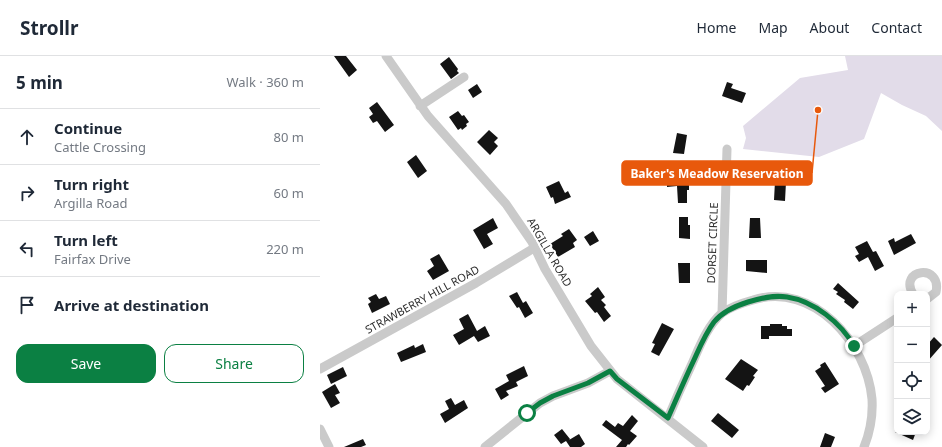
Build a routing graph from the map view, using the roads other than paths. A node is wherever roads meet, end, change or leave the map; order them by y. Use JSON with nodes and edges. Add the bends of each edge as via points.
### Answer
{"nodes":[{"id":1,"x":386,"y":56,"type":"edge"},
{"id":2,"x":464,"y":78,"type":"dead end"},
{"id":3,"x":420,"y":106,"type":"junction"},
{"id":4,"x":727,"y":149,"type":"dead end"},
{"id":5,"x":534,"y":248,"type":"junction"},
{"id":6,"x":912,"y":291,"type":"edge"},
{"id":7,"x":930,"y":297,"type":"edge"},
{"id":8,"x":722,"y":313,"type":"junction"},
{"id":9,"x":894,"y":320,"type":"edge"},
{"id":10,"x":854,"y":346,"type":"junction"},
{"id":11,"x":320,"y":368,"type":"edge"},
{"id":12,"x":610,"y":371,"type":"junction"},
{"id":13,"x":668,"y":418,"type":"junction"},
{"id":14,"x":320,"y":430,"type":"edge"},
{"id":15,"x":329,"y":447,"type":"edge"},
{"id":16,"x":485,"y":447,"type":"edge"},
{"id":17,"x":703,"y":447,"type":"edge"},
{"id":18,"x":864,"y":447,"type":"edge"}],
"edges":[{"from":1,"to":3,"type":"street","name":"ARGILLA ROAD"},
{"from":2,"to":3,"type":"street"},
{"from":3,"to":5,"type":"street","name":"ARGILLA ROAD","via":[[506,204]]},
{"from":4,"to":8,"type":"street","name":"DORSET CIRCLE"},
{"from":5,"to":11,"type":"street","name":"STRAWBERRY HILL ROAD","via":[[476,283]]},
{"from":5,"to":12,"type":"street","name":"ARGILLA ROAD","via":[[591,346]]},
{"from":6,"to":7,"type":"street","via":[[912,279],[919,273],[927,272],[935,277],[938,285],[936,292]]},
{"from":8,"to":10,"type":"street","via":[[756,299],[788,297],[824,314],[845,333]]},
{"from":8,"to":13,"type":"street","via":[[703,340]]},
{"from":9,"to":10,"type":"street"},
{"from":10,"to":18,"type":"street","via":[[872,398],[870,429]]},
{"from":12,"to":13,"type":"street","name":"ARGILLA ROAD"},
{"from":12,"to":16,"type":"street","via":[[540,403]]},
{"from":13,"to":17,"type":"street","name":"ARGILLA ROAD"},
{"from":14,"to":15,"type":"street"}]}
